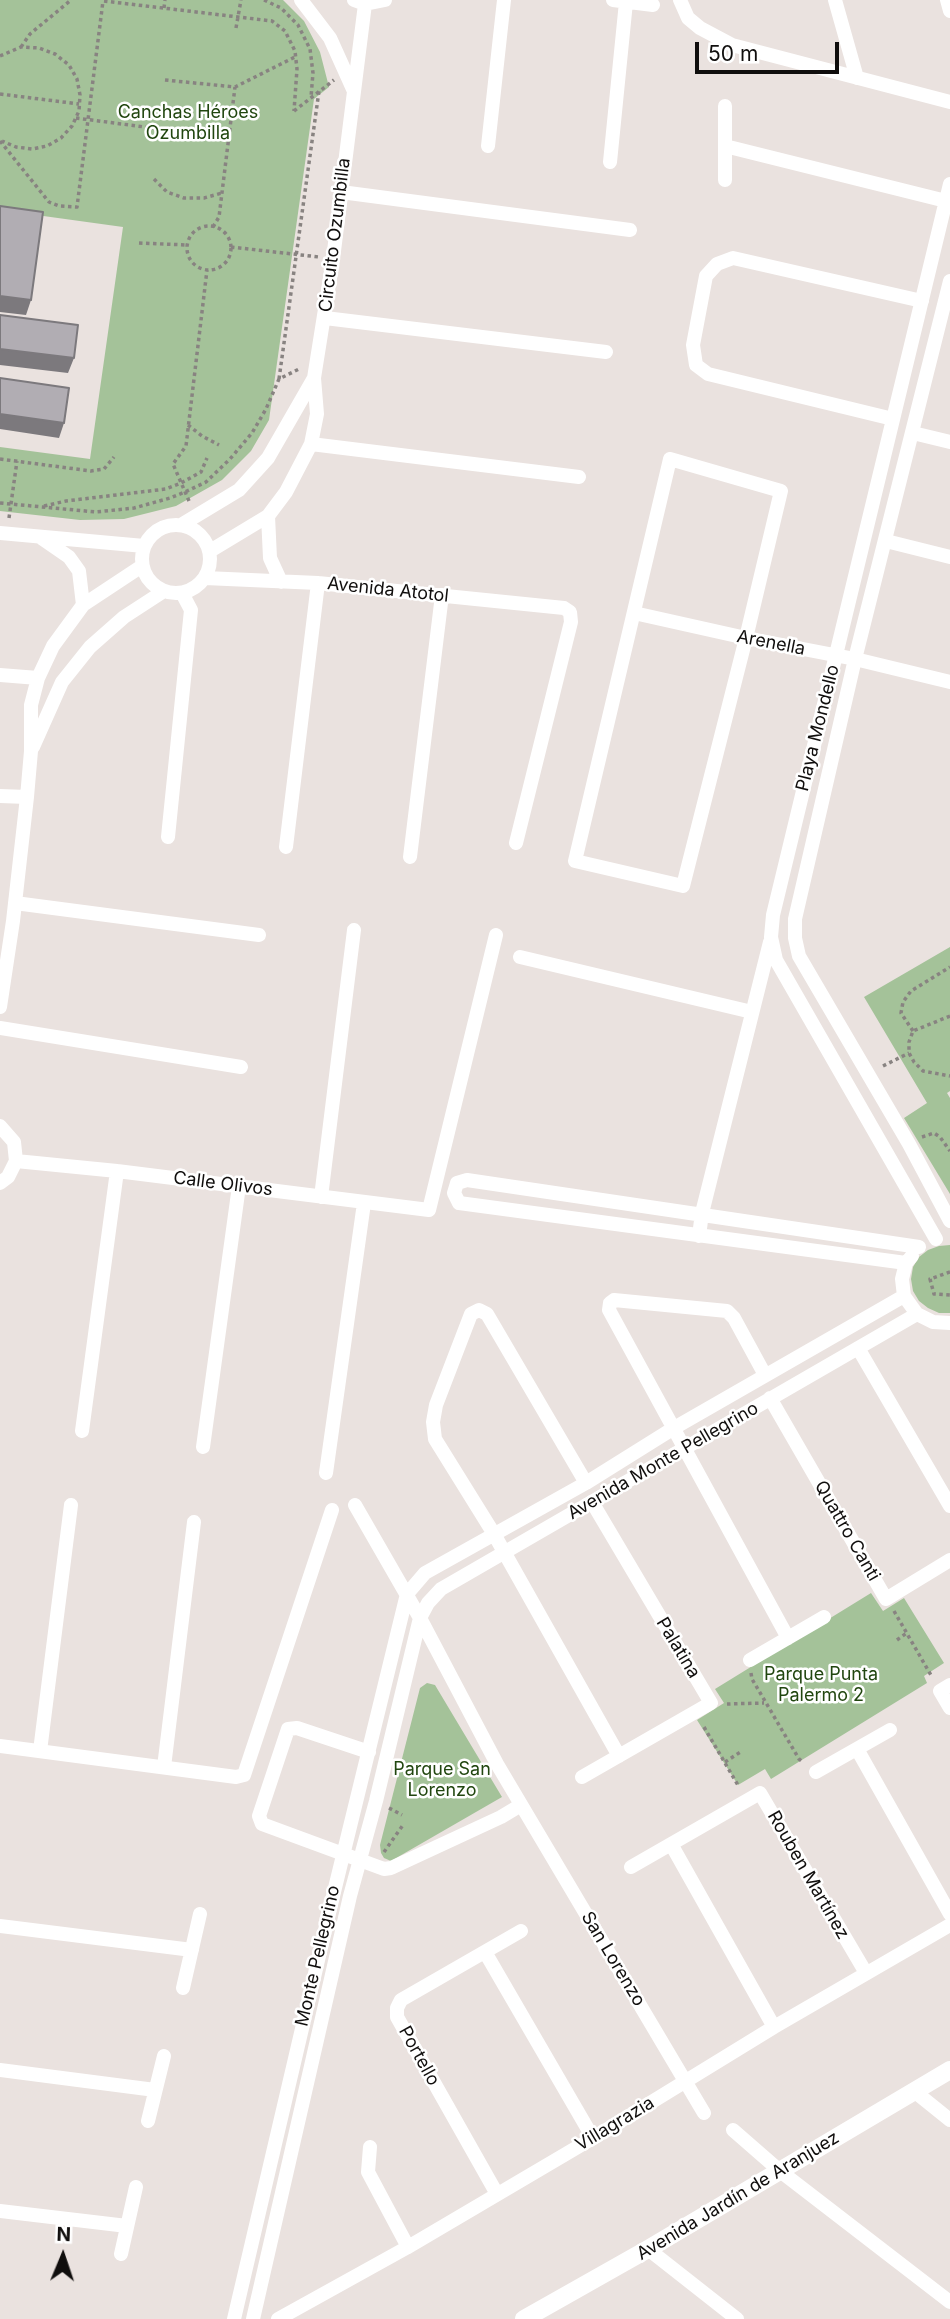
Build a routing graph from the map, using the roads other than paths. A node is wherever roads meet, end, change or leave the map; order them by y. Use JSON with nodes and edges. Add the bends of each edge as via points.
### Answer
{"nodes":[{"id":1,"x":302,"y":0,"type":"edge"},
{"id":2,"x":385,"y":0,"type":"edge"},
{"id":3,"x":505,"y":0,"type":"edge"},
{"id":4,"x":680,"y":0,"type":"edge"},
{"id":5,"x":835,"y":0,"type":"edge"},
{"id":6,"x":947,"y":0,"type":"edge"},
{"id":7,"x":620,"y":1,"type":"edge"},
{"id":8,"x":360,"y":2,"type":"edge"},
{"id":9,"x":653,"y":5,"type":"dead end"},
{"id":10,"x":950,"y":11,"type":"edge"},
{"id":11,"x":857,"y":78,"type":"junction"},
{"id":12,"x":354,"y":91,"type":"junction"},
{"id":13,"x":950,"y":102,"type":"edge"},
{"id":14,"x":725,"y":106,"type":"dead end"},
{"id":15,"x":488,"y":146,"type":"dead end"},
{"id":16,"x":725,"y":146,"type":"junction"},
{"id":17,"x":610,"y":162,"type":"dead end"},
{"id":18,"x":725,"y":180,"type":"dead end"},
{"id":19,"x":950,"y":184,"type":"edge"},
{"id":20,"x":341,"y":192,"type":"junction"},
{"id":21,"x":946,"y":201,"type":"junction"},
{"id":22,"x":630,"y":230,"type":"dead end"},
{"id":23,"x":950,"y":281,"type":"edge"},
{"id":24,"x":922,"y":301,"type":"junction"},
{"id":25,"x":325,"y":318,"type":"junction"},
{"id":26,"x":943,"y":336,"type":"edge"},
{"id":27,"x":606,"y":352,"type":"dead end"},
{"id":28,"x":314,"y":378,"type":"junction"},
{"id":29,"x":893,"y":419,"type":"junction"},
{"id":30,"x":913,"y":433,"type":"junction"},
{"id":31,"x":950,"y":442,"type":"edge"},
{"id":32,"x":311,"y":444,"type":"junction"},
{"id":33,"x":579,"y":477,"type":"dead end"},
{"id":34,"x":268,"y":516,"type":"junction"},
{"id":35,"x":181,"y":525,"type":"junction"},
{"id":36,"x":3,"y":533,"type":"edge"},
{"id":37,"x":38,"y":536,"type":"junction"},
{"id":38,"x":886,"y":541,"type":"junction"},
{"id":39,"x":144,"y":545,"type":"junction"},
{"id":40,"x":210,"y":551,"type":"junction"},
{"id":41,"x":950,"y":557,"type":"edge"},
{"id":42,"x":142,"y":566,"type":"junction"},
{"id":43,"x":205,"y":578,"type":"junction"},
{"id":44,"x":281,"y":582,"type":"junction"},
{"id":45,"x":318,"y":583,"type":"junction"},
{"id":46,"x":164,"y":591,"type":"junction"},
{"id":47,"x":182,"y":593,"type":"junction"},
{"id":48,"x":442,"y":595,"type":"junction"},
{"id":49,"x":83,"y":605,"type":"junction"},
{"id":50,"x":634,"y":614,"type":"junction"},
{"id":51,"x":746,"y":638,"type":"junction"},
{"id":52,"x":836,"y":656,"type":"junction"},
{"id":53,"x":855,"y":659,"type":"junction"},
{"id":54,"x":0,"y":675,"type":"edge"},
{"id":55,"x":38,"y":678,"type":"junction"},
{"id":56,"x":950,"y":682,"type":"edge"},
{"id":57,"x":31,"y":751,"type":"junction"},
{"id":58,"x":0,"y":796,"type":"edge"},
{"id":59,"x":27,"y":797,"type":"junction"},
{"id":60,"x":167,"y":837,"type":"dead end"},
{"id":61,"x":516,"y":843,"type":"dead end"},
{"id":62,"x":286,"y":847,"type":"dead end"},
{"id":63,"x":410,"y":857,"type":"dead end"},
{"id":64,"x":15,"y":903,"type":"junction"},
{"id":65,"x":7,"y":920,"type":"edge"},
{"id":66,"x":354,"y":930,"type":"dead end"},
{"id":67,"x":259,"y":935,"type":"dead end"},
{"id":68,"x":496,"y":935,"type":"dead end"},
{"id":69,"x":771,"y":937,"type":"junction"},
{"id":70,"x":520,"y":957,"type":"dead end"},
{"id":71,"x":0,"y":1007,"type":"edge"},
{"id":72,"x":752,"y":1012,"type":"junction"},
{"id":73,"x":0,"y":1028,"type":"edge"},
{"id":74,"x":859,"y":1060,"type":"junction"},
{"id":75,"x":241,"y":1067,"type":"dead end"},
{"id":76,"x":840,"y":1071,"type":"junction"},
{"id":77,"x":0,"y":1126,"type":"edge"},
{"id":78,"x":16,"y":1161,"type":"junction"},
{"id":79,"x":117,"y":1171,"type":"junction"},
{"id":80,"x":0,"y":1183,"type":"edge"},
{"id":81,"x":239,"y":1186,"type":"junction"},
{"id":82,"x":321,"y":1197,"type":"junction"},
{"id":83,"x":364,"y":1203,"type":"junction"},
{"id":84,"x":702,"y":1213,"type":"junction"},
{"id":85,"x":950,"y":1221,"type":"edge"},
{"id":86,"x":699,"y":1236,"type":"junction"},
{"id":87,"x":943,"y":1240,"type":"edge"},
{"id":88,"x":919,"y":1247,"type":"junction"},
{"id":89,"x":906,"y":1263,"type":"junction"},
{"id":90,"x":904,"y":1296,"type":"junction"},
{"id":91,"x":917,"y":1314,"type":"junction"},
{"id":92,"x":950,"y":1323,"type":"edge"},
{"id":93,"x":858,"y":1348,"type":"junction"},
{"id":94,"x":765,"y":1375,"type":"junction"},
{"id":95,"x":770,"y":1398,"type":"junction"},
{"id":96,"x":674,"y":1428,"type":"junction"},
{"id":97,"x":82,"y":1431,"type":"dead end"},
{"id":98,"x":203,"y":1447,"type":"dead end"},
{"id":99,"x":685,"y":1449,"type":"junction"},
{"id":100,"x":326,"y":1473,"type":"dead end"},
{"id":101,"x":586,"y":1483,"type":"junction"},
{"id":102,"x":592,"y":1502,"type":"junction"},
{"id":103,"x":71,"y":1505,"type":"dead end"},
{"id":104,"x":355,"y":1505,"type":"dead end"},
{"id":105,"x":950,"y":1506,"type":"edge"},
{"id":106,"x":332,"y":1510,"type":"dead end"},
{"id":107,"x":194,"y":1522,"type":"dead end"},
{"id":108,"x":494,"y":1534,"type":"junction"},
{"id":109,"x":505,"y":1553,"type":"junction"},
{"id":110,"x":950,"y":1560,"type":"edge"},
{"id":111,"x":407,"y":1594,"type":"junction"},
{"id":112,"x":824,"y":1617,"type":"dead end"},
{"id":113,"x":420,"y":1618,"type":"junction"},
{"id":114,"x":788,"y":1638,"type":"junction"},
{"id":115,"x":750,"y":1660,"type":"road end"},
{"id":116,"x":945,"y":1688,"type":"edge"},
{"id":117,"x":950,"y":1708,"type":"edge"},
{"id":118,"x":890,"y":1730,"type":"dead end"},
{"id":119,"x":0,"y":1746,"type":"edge"},
{"id":120,"x":858,"y":1749,"type":"junction"},
{"id":121,"x":40,"y":1751,"type":"junction"},
{"id":122,"x":369,"y":1752,"type":"junction"},
{"id":123,"x":619,"y":1756,"type":"junction"},
{"id":124,"x":164,"y":1767,"type":"junction"},
{"id":125,"x":816,"y":1772,"type":"road end"},
{"id":126,"x":582,"y":1777,"type":"dead end"},
{"id":127,"x":521,"y":1805,"type":"junction"},
{"id":128,"x":671,"y":1844,"type":"junction"},
{"id":129,"x":343,"y":1854,"type":"junction"},
{"id":130,"x":360,"y":1860,"type":"junction"},
{"id":131,"x":631,"y":1867,"type":"dead end"},
{"id":132,"x":200,"y":1914,"type":"dead end"},
{"id":133,"x":950,"y":1914,"type":"edge"},
{"id":134,"x":950,"y":1925,"type":"edge"},
{"id":135,"x":0,"y":1926,"type":"edge"},
{"id":136,"x":522,"y":1931,"type":"dead end"},
{"id":137,"x":192,"y":1950,"type":"junction"},
{"id":138,"x":485,"y":1952,"type":"junction"},
{"id":139,"x":866,"y":1973,"type":"junction"},
{"id":140,"x":183,"y":1988,"type":"dead end"},
{"id":141,"x":774,"y":2027,"type":"junction"},
{"id":142,"x":164,"y":2056,"type":"dead end"},
{"id":143,"x":0,"y":2070,"type":"edge"},
{"id":144,"x":950,"y":2070,"type":"edge"},
{"id":145,"x":686,"y":2080,"type":"junction"},
{"id":146,"x":155,"y":2091,"type":"junction"},
{"id":147,"x":914,"y":2091,"type":"junction"},
{"id":148,"x":704,"y":2113,"type":"dead end"},
{"id":149,"x":950,"y":2120,"type":"edge"},
{"id":150,"x":148,"y":2121,"type":"dead end"},
{"id":151,"x":733,"y":2130,"type":"dead end"},
{"id":152,"x":593,"y":2138,"type":"junction"},
{"id":153,"x":370,"y":2147,"type":"dead end"},
{"id":154,"x":780,"y":2171,"type":"junction"},
{"id":155,"x":136,"y":2187,"type":"dead end"},
{"id":156,"x":497,"y":2194,"type":"junction"},
{"id":157,"x":0,"y":2211,"type":"edge"},
{"id":158,"x":127,"y":2226,"type":"junction"},
{"id":159,"x":408,"y":2247,"type":"junction"},
{"id":160,"x":648,"y":2249,"type":"junction"},
{"id":161,"x":121,"y":2255,"type":"dead end"},
{"id":162,"x":950,"y":2302,"type":"edge"},
{"id":163,"x":234,"y":2319,"type":"edge"},
{"id":164,"x":253,"y":2319,"type":"edge"},
{"id":165,"x":278,"y":2319,"type":"edge"},
{"id":166,"x":524,"y":2319,"type":"edge"},
{"id":167,"x":737,"y":2319,"type":"edge"}],
"edges":[{"from":1,"to":12,"type":"street","via":[[330,38]]},
{"from":2,"to":8,"type":"street"},
{"from":3,"to":15,"type":"street"},
{"from":4,"to":11,"type":"street","via":[[688,18],[732,45]]},
{"from":5,"to":11,"type":"street"},
{"from":6,"to":10,"type":"street"},
{"from":7,"to":9,"type":"street"},
{"from":7,"to":17,"type":"street"},
{"from":8,"to":12,"type":"street","name":"Circuito Ozumbilla"},
{"from":11,"to":13,"type":"street"},
{"from":12,"to":20,"type":"street","name":"Circuito Ozumbilla"},
{"from":14,"to":16,"type":"street"},
{"from":16,"to":18,"type":"street"},
{"from":16,"to":21,"type":"street"},
{"from":19,"to":21,"type":"street","name":"Playa Mondello"},
{"from":20,"to":22,"type":"street"},
{"from":20,"to":25,"type":"street","name":"Circuito Ozumbilla"},
{"from":21,"to":24,"type":"street","name":"Playa Mondello"},
{"from":23,"to":26,"type":"street","name":"Playa Mondello"},
{"from":24,"to":29,"type":"street","name":"Playa Mondello"},
{"from":24,"to":29,"type":"street","via":[[733,258],[717,264],[706,276],[693,345],[696,365],[708,374]]},
{"from":25,"to":27,"type":"street"},
{"from":25,"to":28,"type":"street","name":"Circuito Ozumbilla"},
{"from":26,"to":30,"type":"street","name":"Playa Mondello"},
{"from":28,"to":32,"type":"street","name":"Circuito Ozumbilla","via":[[317,414]]},
{"from":28,"to":35,"type":"street","name":"Circuito Ozumbilla","via":[[268,458],[239,490]]},
{"from":29,"to":52,"type":"street","name":"Playa Mondello"},
{"from":30,"to":31,"type":"street"},
{"from":30,"to":38,"type":"street","name":"Playa Mondello"},
{"from":32,"to":33,"type":"street"},
{"from":32,"to":34,"type":"street","name":"Circuito Ozumbilla"},
{"from":34,"to":40,"type":"street","name":"Circuito Ozumbilla"},
{"from":34,"to":44,"type":"street","via":[[270,558]]},
{"from":35,"to":39,"type":"street","via":[[153,533]]},
{"from":35,"to":40,"type":"street","via":[[200,533]]},
{"from":36,"to":37,"type":"street"},
{"from":37,"to":39,"type":"street"},
{"from":37,"to":49,"type":"street","via":[[69,556],[79,571]]},
{"from":38,"to":41,"type":"street"},
{"from":38,"to":53,"type":"street","name":"Playa Mondello"},
{"from":39,"to":42,"type":"street"},
{"from":40,"to":43,"type":"street"},
{"from":42,"to":46,"type":"street","via":[[150,582]]},
{"from":42,"to":49,"type":"street"},
{"from":43,"to":44,"type":"street","name":"Avenida Atotol"},
{"from":43,"to":47,"type":"street"},
{"from":44,"to":45,"type":"street","name":"Avenida Atotol"},
{"from":45,"to":48,"type":"street","name":"Avenida Atotol"},
{"from":45,"to":62,"type":"street"},
{"from":46,"to":47,"type":"street"},
{"from":46,"to":57,"type":"street","via":[[90,647],[62,682]]},
{"from":47,"to":60,"type":"street","via":[[191,610]]},
{"from":48,"to":61,"type":"street","name":"Avenida Atotol","via":[[570,612]]},
{"from":48,"to":63,"type":"street"},
{"from":49,"to":55,"type":"street"},
{"from":50,"to":51,"type":"street","name":"Arenella"},
{"from":50,"to":51,"type":"street","via":[[670,459],[781,491]]},
{"from":50,"to":51,"type":"street","via":[[575,861],[683,886]]},
{"from":51,"to":52,"type":"street","name":"Arenella"},
{"from":52,"to":53,"type":"street","name":"Arenella"},
{"from":52,"to":69,"type":"street","name":"Playa Mondello"},
{"from":53,"to":56,"type":"street","name":"Arenella"},
{"from":53,"to":74,"type":"street","name":"Playa Mondello","via":[[795,938],[799,956]]},
{"from":54,"to":55,"type":"street"},
{"from":55,"to":57,"type":"street","via":[[31,705]]},
{"from":57,"to":59,"type":"street"},
{"from":58,"to":59,"type":"street"},
{"from":59,"to":64,"type":"street"},
{"from":64,"to":65,"type":"street"},
{"from":64,"to":67,"type":"street"},
{"from":65,"to":71,"type":"street"},
{"from":66,"to":82,"type":"street"},
{"from":68,"to":83,"type":"street","name":"Calle Olivos","via":[[429,1210]]},
{"from":69,"to":72,"type":"street"},
{"from":69,"to":76,"type":"street","name":"Playa Mondello","via":[[776,960]]},
{"from":70,"to":72,"type":"street"},
{"from":72,"to":84,"type":"street"},
{"from":73,"to":75,"type":"street"},
{"from":74,"to":76,"type":"street"},
{"from":74,"to":85,"type":"street","name":"Playa Mondello"},
{"from":76,"to":87,"type":"street","name":"Playa Mondello"},
{"from":77,"to":78,"type":"street","via":[[14,1142]]},
{"from":78,"to":79,"type":"street","name":"Calle Olivos"},
{"from":78,"to":80,"type":"street"},
{"from":79,"to":81,"type":"street","name":"Calle Olivos"},
{"from":79,"to":97,"type":"street"},
{"from":81,"to":82,"type":"street","name":"Calle Olivos"},
{"from":81,"to":98,"type":"street"},
{"from":82,"to":83,"type":"street","name":"Calle Olivos"},
{"from":83,"to":100,"type":"street"},
{"from":84,"to":86,"type":"street"},
{"from":84,"to":86,"type":"street","via":[[467,1180],[457,1183],[454,1193],[459,1203]]},
{"from":84,"to":88,"type":"street"},
{"from":86,"to":89,"type":"street"},
{"from":87,"to":88,"type":"street"},
{"from":88,"to":89,"type":"street"},
{"from":89,"to":90,"type":"street"},
{"from":90,"to":91,"type":"street"},
{"from":90,"to":94,"type":"street","name":"Avenida Monte Pellegrino"},
{"from":91,"to":92,"type":"street","via":[[933,1322]]},
{"from":91,"to":93,"type":"street","name":"Avenida Monte Pellegrino"},
{"from":93,"to":95,"type":"street","name":"Avenida Monte Pellegrino"},
{"from":93,"to":105,"type":"street"},
{"from":94,"to":96,"type":"street","name":"Avenida Monte Pellegrino"},
{"from":94,"to":96,"type":"street","via":[[727,1311],[614,1300],[609,1310]]},
{"from":95,"to":99,"type":"street","name":"Avenida Monte Pellegrino"},
{"from":95,"to":110,"type":"street","name":"Quattro Canti","via":[[886,1598]]},
{"from":96,"to":99,"type":"street"},
{"from":96,"to":101,"type":"street","name":"Avenida Monte Pellegrino"},
{"from":99,"to":102,"type":"street","name":"Avenida Monte Pellegrino"},
{"from":99,"to":114,"type":"street"},
{"from":101,"to":108,"type":"street","name":"Avenida Monte Pellegrino"},
{"from":101,"to":108,"type":"street","via":[[487,1314],[479,1310],[471,1314],[433,1422],[435,1438]]},
{"from":102,"to":109,"type":"street","name":"Avenida Monte Pellegrino"},
{"from":102,"to":123,"type":"street","name":"Palatina","via":[[711,1703]]},
{"from":103,"to":121,"type":"street"},
{"from":104,"to":111,"type":"street","name":"San Lorenzo"},
{"from":106,"to":124,"type":"street","via":[[244,1775]]},
{"from":107,"to":124,"type":"street"},
{"from":108,"to":109,"type":"street"},
{"from":108,"to":111,"type":"street","name":"Avenida Monte Pellegrino","via":[[425,1573]]},
{"from":109,"to":113,"type":"street","name":"Avenida Monte Pellegrino","via":[[441,1589]]},
{"from":109,"to":123,"type":"street"},
{"from":111,"to":113,"type":"street","name":"San Lorenzo"},
{"from":111,"to":122,"type":"street","name":"Monte Pellegrino"},
{"from":112,"to":114,"type":"street"},
{"from":113,"to":127,"type":"street","name":"San Lorenzo"},
{"from":113,"to":130,"type":"street","name":"Monte Pellegrino"},
{"from":114,"to":115,"type":"street"},
{"from":116,"to":117,"type":"street"},
{"from":118,"to":120,"type":"street"},
{"from":119,"to":121,"type":"street"},
{"from":120,"to":125,"type":"street"},
{"from":120,"to":133,"type":"street"},
{"from":121,"to":124,"type":"street"},
{"from":122,"to":129,"type":"street","name":"Monte Pellegrino"},
{"from":122,"to":129,"type":"street","via":[[297,1728],[288,1730],[259,1816],[262,1824]]},
{"from":123,"to":126,"type":"street"},
{"from":127,"to":130,"type":"street","via":[[391,1868]]},
{"from":127,"to":145,"type":"street","name":"San Lorenzo"},
{"from":128,"to":131,"type":"street","name":"Rouben Martínez"},
{"from":128,"to":139,"type":"street","name":"Rouben Martínez","via":[[760,1793]]},
{"from":128,"to":141,"type":"street"},
{"from":129,"to":130,"type":"street"},
{"from":129,"to":163,"type":"street","name":"Monte Pellegrino"},
{"from":130,"to":164,"type":"street","name":"Monte Pellegrino"},
{"from":132,"to":137,"type":"street"},
{"from":134,"to":139,"type":"street","name":"Villagrazia"},
{"from":135,"to":137,"type":"street"},
{"from":136,"to":138,"type":"street","name":"Portello"},
{"from":137,"to":140,"type":"street"},
{"from":138,"to":152,"type":"street"},
{"from":138,"to":156,"type":"street","name":"Portello","via":[[401,2000],[397,2017]]},
{"from":139,"to":141,"type":"street","name":"Villagrazia"},
{"from":141,"to":145,"type":"street","name":"Villagrazia"},
{"from":142,"to":146,"type":"street"},
{"from":143,"to":146,"type":"street"},
{"from":144,"to":147,"type":"street","name":"Avenida Jardín de Aranjuez"},
{"from":145,"to":148,"type":"street","name":"San Lorenzo"},
{"from":145,"to":152,"type":"street","name":"Villagrazia"},
{"from":146,"to":150,"type":"street"},
{"from":147,"to":149,"type":"street"},
{"from":147,"to":154,"type":"street","name":"Avenida Jardín de Aranjuez"},
{"from":151,"to":154,"type":"street"},
{"from":152,"to":156,"type":"street","name":"Villagrazia"},
{"from":153,"to":159,"type":"street","via":[[368,2172]]},
{"from":154,"to":160,"type":"street","name":"Avenida Jardín de Aranjuez"},
{"from":154,"to":162,"type":"street"},
{"from":155,"to":158,"type":"street"},
{"from":156,"to":159,"type":"street","name":"Villagrazia"},
{"from":157,"to":158,"type":"street"},
{"from":158,"to":161,"type":"street"},
{"from":159,"to":165,"type":"street","name":"Villagrazia"},
{"from":160,"to":166,"type":"street","name":"Avenida Jardín de Aranjuez"},
{"from":160,"to":167,"type":"street"}]}
